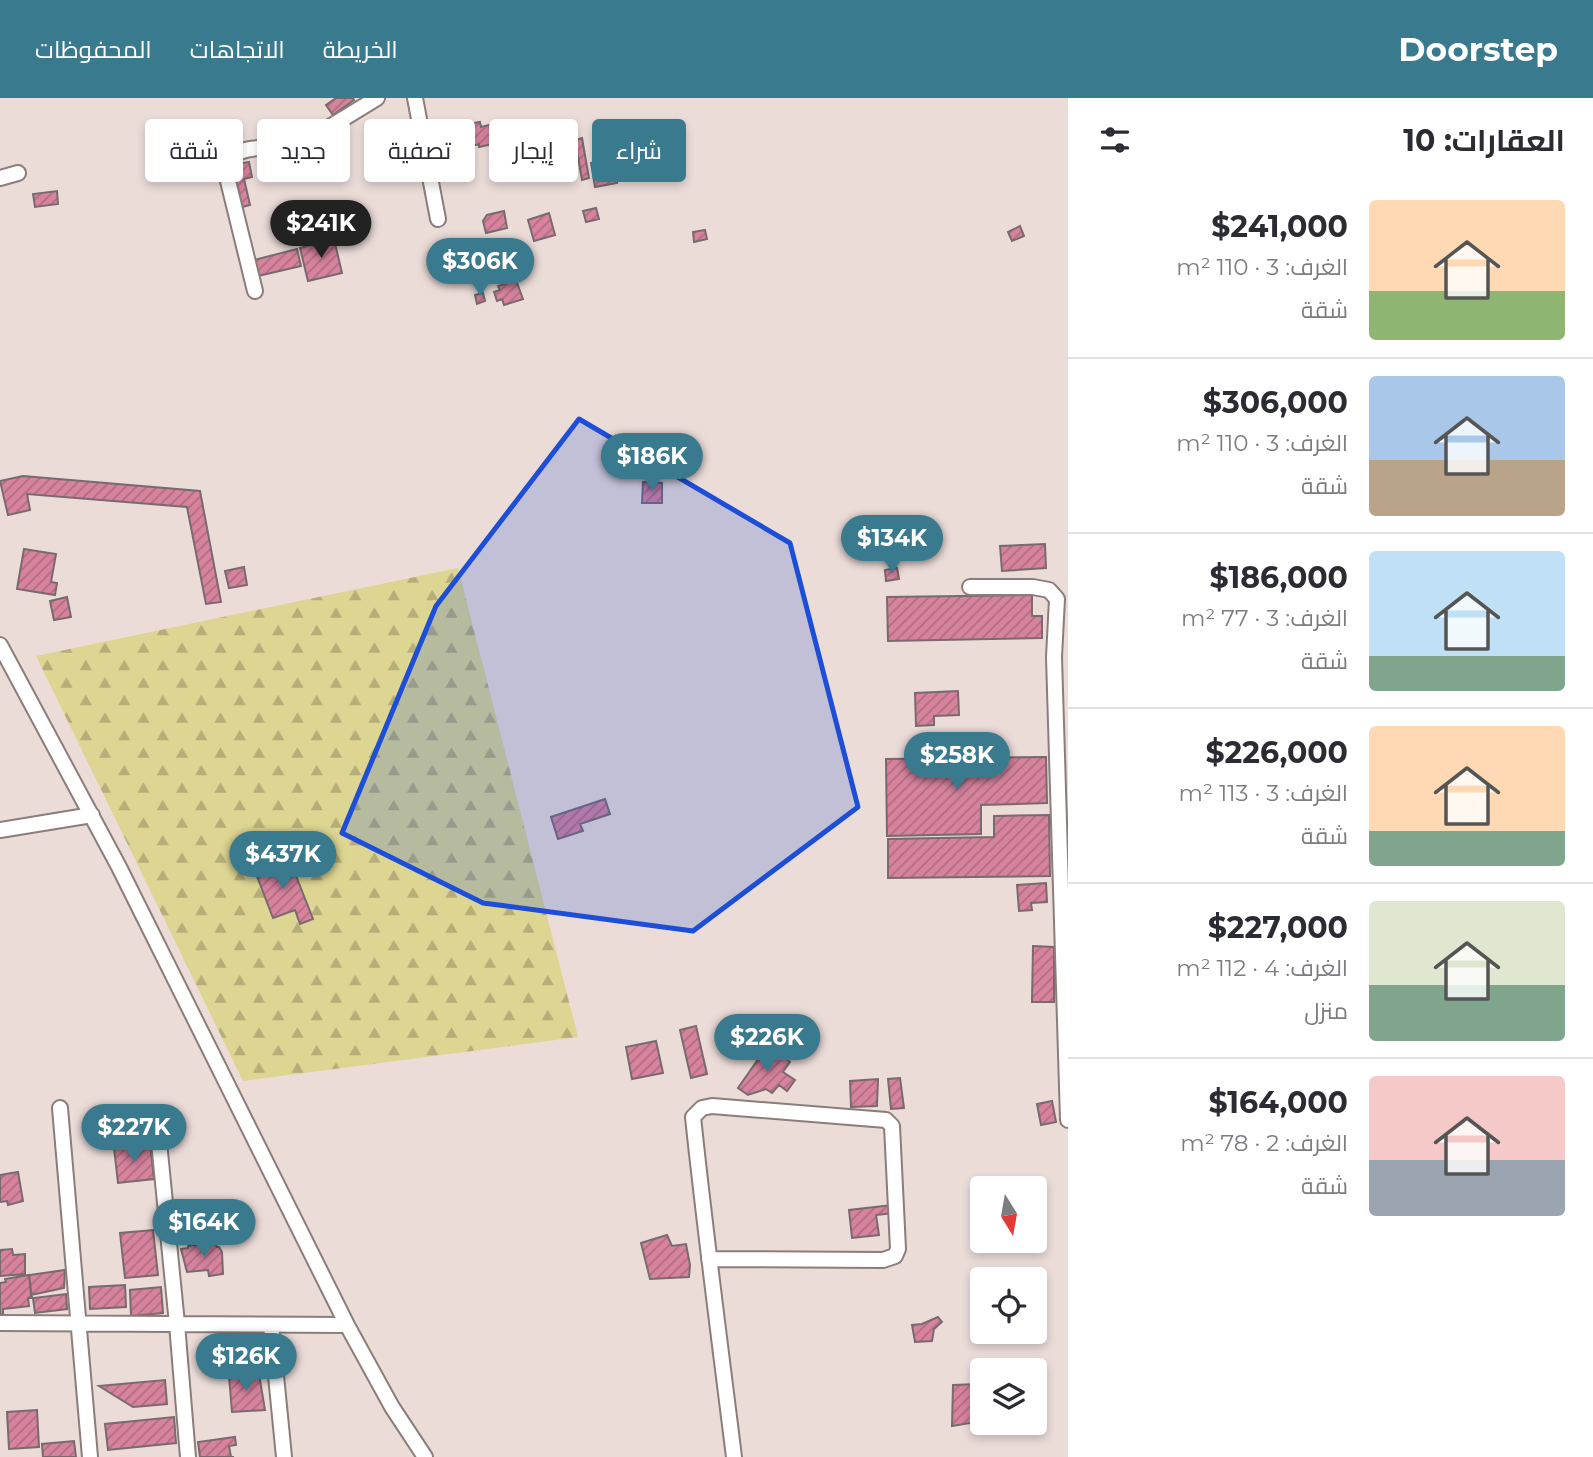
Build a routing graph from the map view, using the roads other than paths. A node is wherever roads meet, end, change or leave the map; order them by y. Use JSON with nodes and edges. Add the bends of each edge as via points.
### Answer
{"nodes":[{"id":1,"x":377,"y":98,"type":"edge"},
{"id":2,"x":415,"y":98,"type":"edge"},
{"id":3,"x":18,"y":173,"type":"dead end"},
{"id":4,"x":0,"y":178,"type":"edge"},
{"id":5,"x":438,"y":219,"type":"dead end"},
{"id":6,"x":255,"y":291,"type":"dead end"},
{"id":7,"x":970,"y":587,"type":"dead end"},
{"id":8,"x":0,"y":645,"type":"edge"},
{"id":9,"x":92,"y":815,"type":"junction"},
{"id":10,"x":0,"y":830,"type":"edge"},
{"id":11,"x":60,"y":1108,"type":"dead end"},
{"id":12,"x":1068,"y":1120,"type":"edge"},
{"id":13,"x":158,"y":1132,"type":"dead end"},
{"id":14,"x":709,"y":1259,"type":"junction"},
{"id":15,"x":0,"y":1323,"type":"edge"},
{"id":16,"x":79,"y":1323,"type":"junction"},
{"id":17,"x":177,"y":1324,"type":"junction"},
{"id":18,"x":271,"y":1325,"type":"junction"},
{"id":19,"x":347,"y":1325,"type":"junction"},
{"id":20,"x":90,"y":1457,"type":"edge"},
{"id":21,"x":188,"y":1457,"type":"edge"},
{"id":22,"x":284,"y":1457,"type":"edge"},
{"id":23,"x":425,"y":1457,"type":"edge"},
{"id":24,"x":734,"y":1457,"type":"edge"}],
"edges":[{"from":1,"to":6,"type":"street","via":[[302,144],[238,152],[231,159],[229,181]]},
{"from":2,"to":5,"type":"street"},
{"from":3,"to":4,"type":"street"},
{"from":7,"to":12,"type":"street","via":[[1033,587],[1049,590],[1057,599],[1054,657]]},
{"from":8,"to":9,"type":"street"},
{"from":9,"to":10,"type":"street"},
{"from":9,"to":19,"type":"street"},
{"from":11,"to":16,"type":"street"},
{"from":13,"to":17,"type":"street"},
{"from":14,"to":14,"type":"street","via":[[883,1260],[895,1256],[892,1126],[886,1120],[702,1108],[693,1117]]},
{"from":14,"to":24,"type":"street"},
{"from":15,"to":16,"type":"street"},
{"from":16,"to":17,"type":"street"},
{"from":16,"to":20,"type":"street"},
{"from":17,"to":18,"type":"street"},
{"from":17,"to":21,"type":"street"},
{"from":18,"to":19,"type":"street"},
{"from":18,"to":22,"type":"street"},
{"from":19,"to":23,"type":"street"}]}
